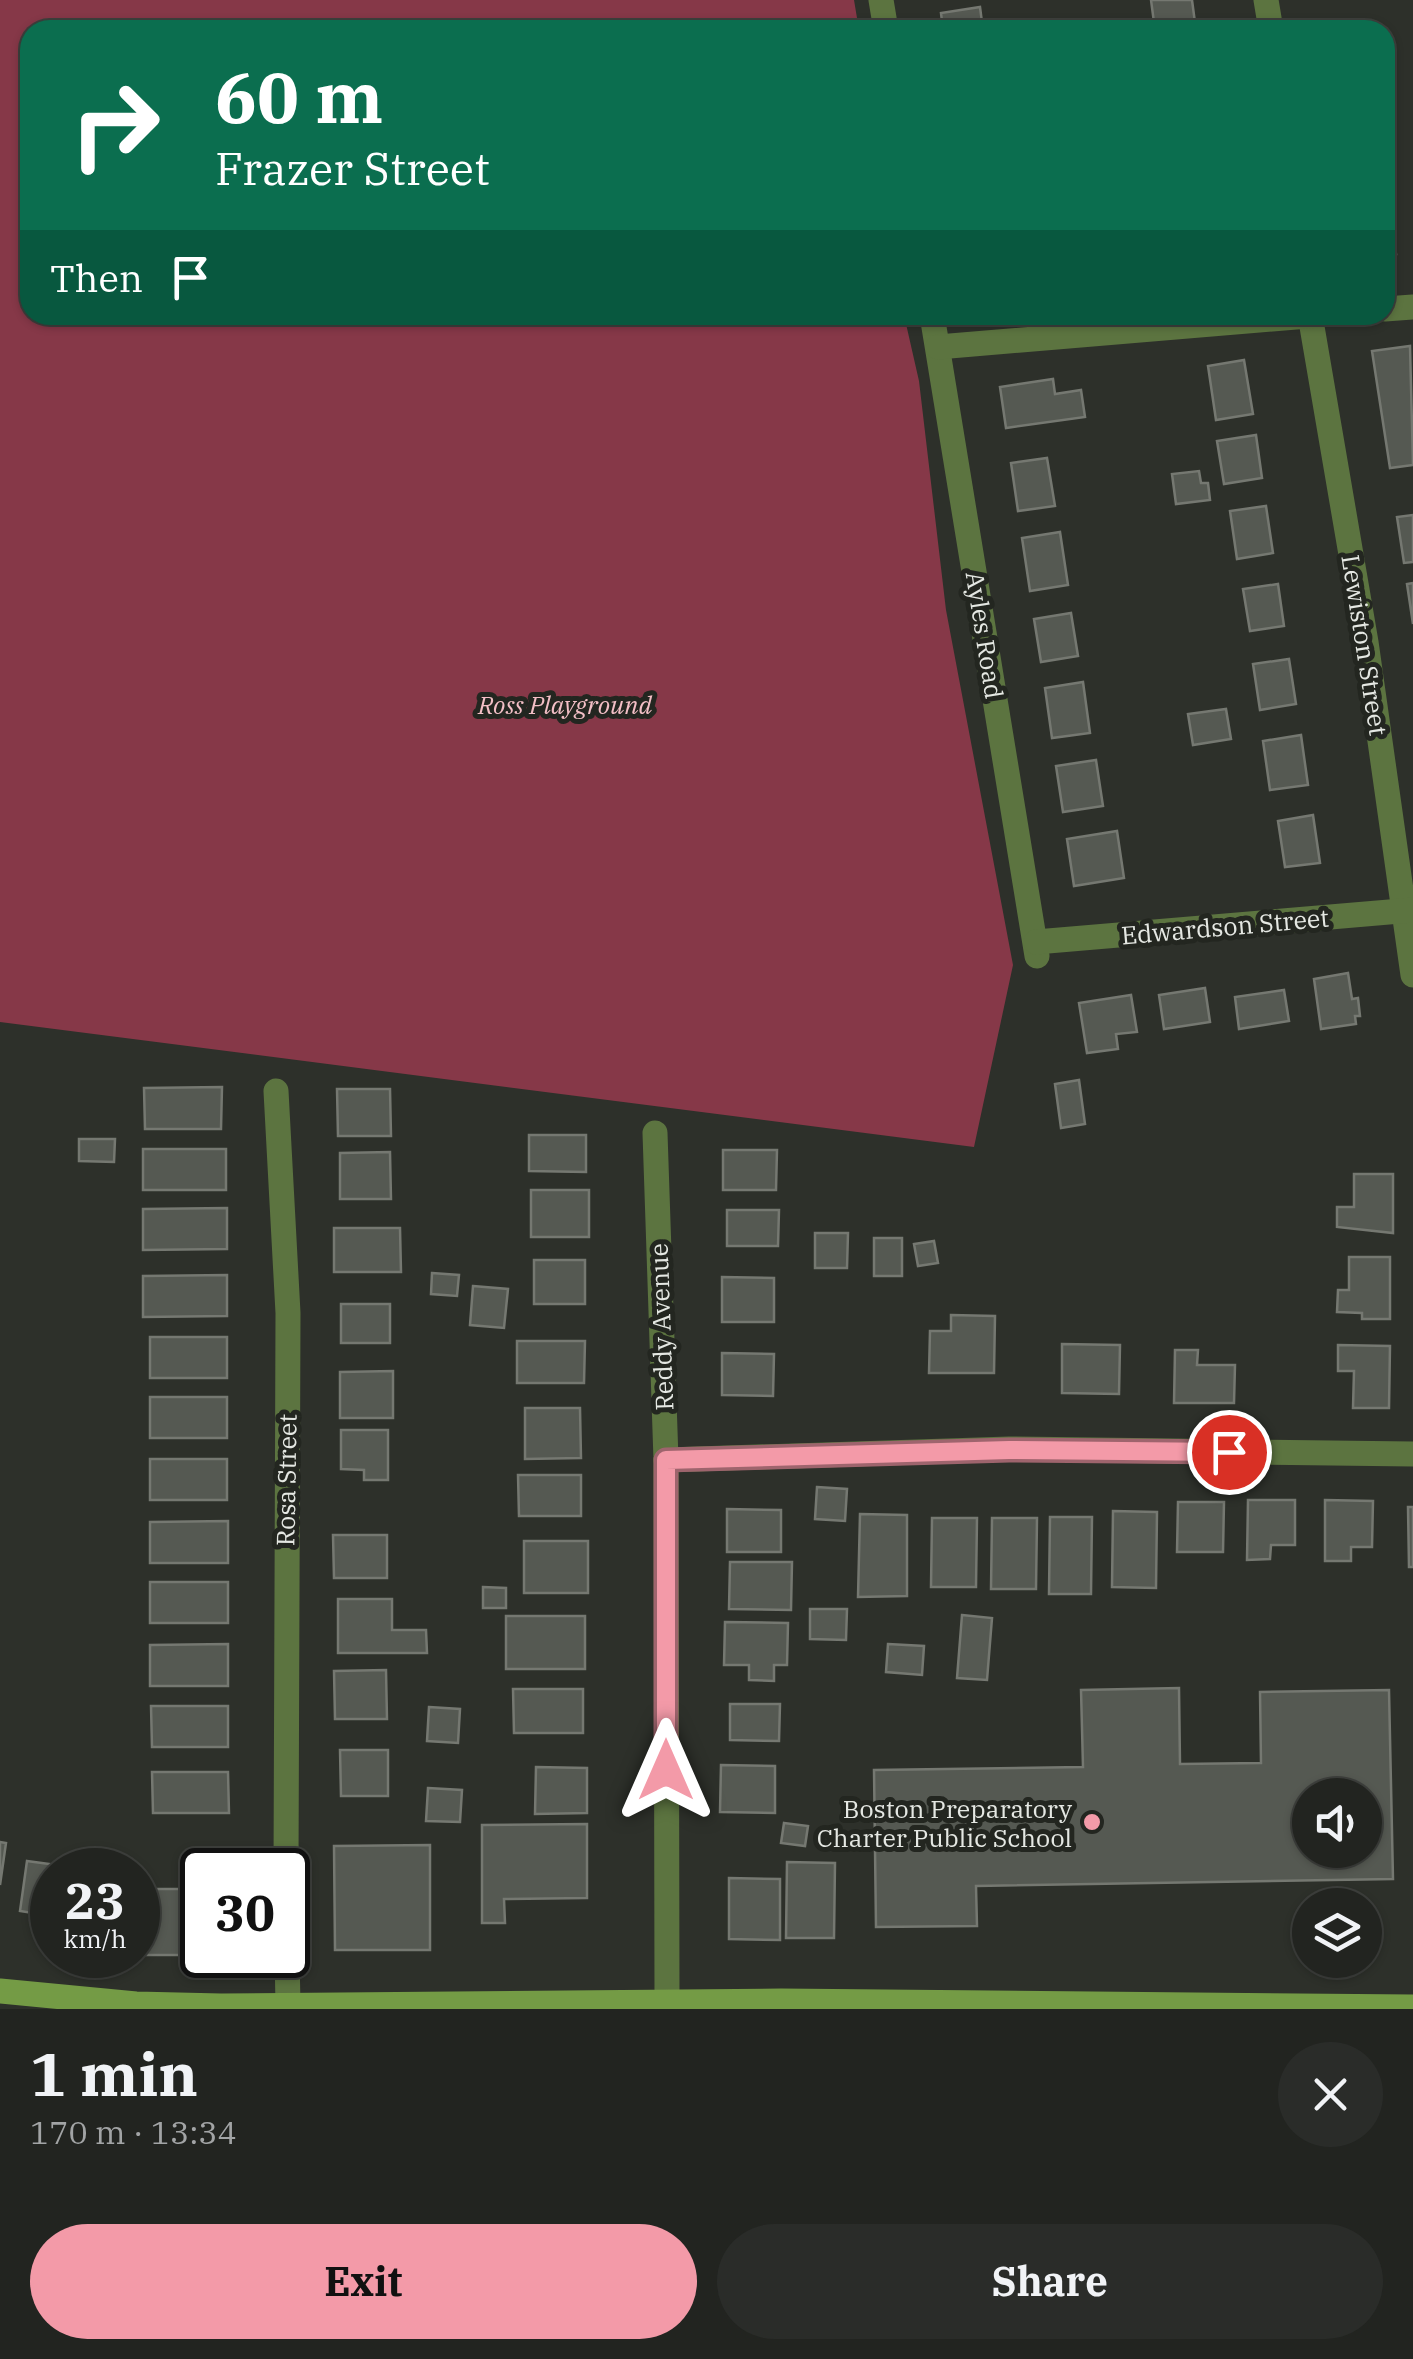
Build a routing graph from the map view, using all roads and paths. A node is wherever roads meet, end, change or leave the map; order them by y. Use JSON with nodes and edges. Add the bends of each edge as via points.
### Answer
{"nodes":[{"id":1,"x":934,"y":325,"type":"edge"},
{"id":2,"x":1194,"y":325,"type":"edge"},
{"id":3,"x":1312,"y":325,"type":"edge"},
{"id":4,"x":938,"y":347,"type":"junction"},
{"id":5,"x":1409,"y":910,"type":"edge"},
{"id":6,"x":1037,"y":949,"type":"joint"},
{"id":7,"x":1413,"y":976,"type":"edge"},
{"id":8,"x":276,"y":1091,"type":"dead end"},
{"id":9,"x":655,"y":1133,"type":"dead end"},
{"id":10,"x":1413,"y":1454,"type":"edge"},
{"id":11,"x":666,"y":1460,"type":"junction"},
{"id":12,"x":286,"y":1848,"type":"edge"},
{"id":13,"x":287,"y":1978,"type":"edge"},
{"id":14,"x":0,"y":1991,"type":"edge"},
{"id":15,"x":667,"y":2001,"type":"junction"},
{"id":16,"x":288,"y":2004,"type":"junction"},
{"id":17,"x":90,"y":2005,"type":"edge"},
{"id":18,"x":1413,"y":2007,"type":"edge"}],
"edges":[{"from":1,"to":4,"type":"street","name":"Ayles Road"},
{"from":2,"to":4,"type":"street"},
{"from":3,"to":5,"type":"street","name":"Lewiston Street"},
{"from":4,"to":6,"type":"street","name":"Ayles Road"},
{"from":5,"to":6,"type":"street","name":"Edwardson Street"},
{"from":5,"to":7,"type":"street","name":"Lewiston Street"},
{"from":8,"to":12,"type":"street","name":"Rosa Street","via":[[288,1313]]},
{"from":9,"to":11,"type":"street","name":"Reddy Avenue"},
{"from":10,"to":11,"type":"street","via":[[1009,1450]]},
{"from":11,"to":15,"type":"street","name":"Reddy Avenue"},
{"from":13,"to":16,"type":"street"},
{"from":14,"to":17,"type":"main road"},
{"from":15,"to":16,"type":"main road"},
{"from":15,"to":18,"type":"main road"},
{"from":16,"to":17,"type":"main road"}]}
